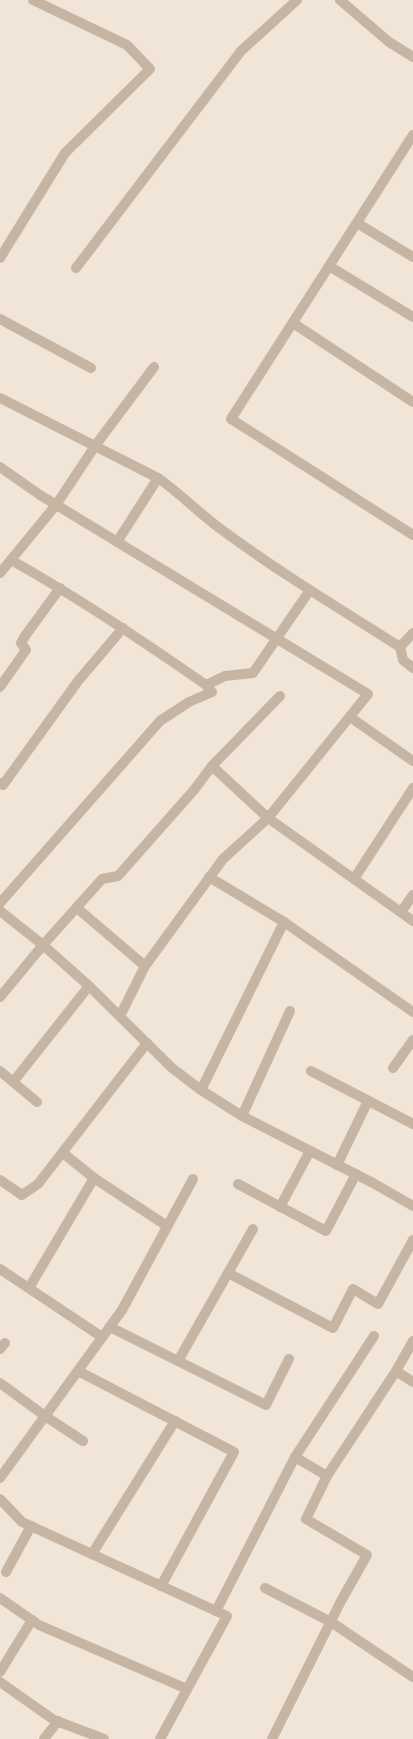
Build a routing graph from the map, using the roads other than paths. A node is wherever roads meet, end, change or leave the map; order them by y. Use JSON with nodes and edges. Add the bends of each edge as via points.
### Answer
{"nodes":[{"id":1,"x":33,"y":0,"type":"edge"},
{"id":2,"x":297,"y":0,"type":"edge"},
{"id":3,"x":340,"y":0,"type":"edge"},
{"id":4,"x":413,"y":57,"type":"edge"},
{"id":5,"x":412,"y":138,"type":"edge"},
{"id":6,"x":357,"y":223,"type":"junction"},
{"id":7,"x":413,"y":257,"type":"edge"},
{"id":8,"x":0,"y":258,"type":"edge"},
{"id":9,"x":329,"y":266,"type":"junction"},
{"id":10,"x":76,"y":268,"type":"dead end"},
{"id":11,"x":413,"y":317,"type":"edge"},
{"id":12,"x":0,"y":319,"type":"edge"},
{"id":13,"x":293,"y":323,"type":"junction"},
{"id":14,"x":154,"y":367,"type":"dead end"},
{"id":15,"x":91,"y":368,"type":"dead end"},
{"id":16,"x":0,"y":398,"type":"edge"},
{"id":17,"x":413,"y":402,"type":"edge"},
{"id":18,"x":95,"y":446,"type":"junction"},
{"id":19,"x":0,"y":468,"type":"edge"},
{"id":20,"x":158,"y":478,"type":"junction"},
{"id":21,"x":56,"y":505,"type":"junction"},
{"id":22,"x":413,"y":535,"type":"edge"},
{"id":23,"x":117,"y":542,"type":"junction"},
{"id":24,"x":11,"y":560,"type":"junction"},
{"id":25,"x":0,"y":573,"type":"edge"},
{"id":26,"x":60,"y":588,"type":"junction"},
{"id":27,"x":310,"y":590,"type":"junction"},
{"id":28,"x":124,"y":628,"type":"junction"},
{"id":29,"x":413,"y":633,"type":"edge"},
{"id":30,"x":277,"y":639,"type":"junction"},
{"id":31,"x":400,"y":647,"type":"junction"},
{"id":32,"x":413,"y":668,"type":"edge"},
{"id":33,"x":206,"y":685,"type":"junction"},
{"id":34,"x":0,"y":687,"type":"edge"},
{"id":35,"x":280,"y":696,"type":"dead end"},
{"id":36,"x":350,"y":717,"type":"junction"},
{"id":37,"x":413,"y":761,"type":"edge"},
{"id":38,"x":212,"y":766,"type":"junction"},
{"id":39,"x":0,"y":783,"type":"edge"},
{"id":40,"x":413,"y":788,"type":"edge"},
{"id":41,"x":268,"y":818,"type":"junction"},
{"id":42,"x":209,"y":877,"type":"junction"},
{"id":43,"x":354,"y":879,"type":"junction"},
{"id":44,"x":413,"y":895,"type":"edge"},
{"id":45,"x":0,"y":903,"type":"edge"},
{"id":46,"x":77,"y":908,"type":"junction"},
{"id":47,"x":0,"y":911,"type":"edge"},
{"id":48,"x":401,"y":912,"type":"junction"},
{"id":49,"x":413,"y":921,"type":"edge"},
{"id":50,"x":284,"y":922,"type":"junction"},
{"id":51,"x":43,"y":945,"type":"junction"},
{"id":52,"x":145,"y":966,"type":"junction"},
{"id":53,"x":89,"y":986,"type":"junction"},
{"id":54,"x":0,"y":997,"type":"edge"},
{"id":55,"x":290,"y":1011,"type":"dead end"},
{"id":56,"x":413,"y":1012,"type":"edge"},
{"id":57,"x":120,"y":1016,"type":"junction"},
{"id":58,"x":413,"y":1040,"type":"edge"},
{"id":59,"x":147,"y":1043,"type":"junction"},
{"id":60,"x":393,"y":1068,"type":"dead end"},
{"id":61,"x":0,"y":1071,"type":"edge"},
{"id":62,"x":311,"y":1071,"type":"dead end"},
{"id":63,"x":13,"y":1082,"type":"junction"},
{"id":64,"x":201,"y":1090,"type":"junction"},
{"id":65,"x":368,"y":1101,"type":"junction"},
{"id":66,"x":37,"y":1102,"type":"dead end"},
{"id":67,"x":242,"y":1116,"type":"junction"},
{"id":68,"x":413,"y":1124,"type":"edge"},
{"id":69,"x":310,"y":1150,"type":"junction"},
{"id":70,"x":63,"y":1153,"type":"junction"},
{"id":71,"x":338,"y":1165,"type":"junction"},
{"id":72,"x":356,"y":1174,"type":"junction"},
{"id":73,"x":94,"y":1178,"type":"junction"},
{"id":74,"x":193,"y":1179,"type":"dead end"},
{"id":75,"x":0,"y":1180,"type":"edge"},
{"id":76,"x":238,"y":1184,"type":"dead end"},
{"id":77,"x":413,"y":1206,"type":"edge"},
{"id":78,"x":280,"y":1207,"type":"junction"},
{"id":79,"x":168,"y":1226,"type":"junction"},
{"id":80,"x":253,"y":1229,"type":"dead end"},
{"id":81,"x":413,"y":1240,"type":"edge"},
{"id":82,"x":0,"y":1268,"type":"edge"},
{"id":83,"x":228,"y":1273,"type":"junction"},
{"id":84,"x":29,"y":1288,"type":"junction"},
{"id":85,"x":110,"y":1327,"type":"junction"},
{"id":86,"x":374,"y":1336,"type":"dead end"},
{"id":87,"x":102,"y":1337,"type":"junction"},
{"id":88,"x":413,"y":1341,"type":"edge"},
{"id":89,"x":290,"y":1359,"type":"dead end"},
{"id":90,"x":178,"y":1361,"type":"junction"},
{"id":91,"x":78,"y":1371,"type":"junction"},
{"id":92,"x":396,"y":1371,"type":"junction"},
{"id":93,"x":413,"y":1382,"type":"edge"},
{"id":94,"x":0,"y":1383,"type":"edge"},
{"id":95,"x":45,"y":1416,"type":"junction"},
{"id":96,"x":175,"y":1421,"type":"junction"},
{"id":97,"x":83,"y":1441,"type":"dead end"},
{"id":98,"x":295,"y":1457,"type":"junction"},
{"id":99,"x":327,"y":1476,"type":"junction"},
{"id":100,"x":0,"y":1478,"type":"edge"},
{"id":101,"x":0,"y":1499,"type":"edge"},
{"id":102,"x":31,"y":1526,"type":"junction"},
{"id":103,"x":92,"y":1554,"type":"junction"},
{"id":104,"x":6,"y":1572,"type":"dead end"},
{"id":105,"x":161,"y":1586,"type":"junction"},
{"id":106,"x":265,"y":1588,"type":"dead end"},
{"id":107,"x":0,"y":1598,"type":"edge"},
{"id":108,"x":216,"y":1611,"type":"junction"},
{"id":109,"x":32,"y":1620,"type":"junction"},
{"id":110,"x":331,"y":1622,"type":"junction"},
{"id":111,"x":0,"y":1672,"type":"edge"},
{"id":112,"x":413,"y":1677,"type":"edge"},
{"id":113,"x":0,"y":1682,"type":"edge"},
{"id":114,"x":187,"y":1689,"type":"junction"},
{"id":115,"x":58,"y":1721,"type":"junction"},
{"id":116,"x":98,"y":1738,"type":"edge"},
{"id":117,"x":44,"y":1739,"type":"edge"},
{"id":118,"x":160,"y":1739,"type":"edge"},
{"id":119,"x":272,"y":1739,"type":"edge"}],
"edges":[{"from":1,"to":8,"type":"street","via":[[127,46],[150,69],[65,153]]},
{"from":2,"to":10,"type":"street","via":[[241,51]]},
{"from":3,"to":4,"type":"street","via":[[389,42]]},
{"from":5,"to":6,"type":"street"},
{"from":6,"to":7,"type":"street"},
{"from":6,"to":9,"type":"street"},
{"from":9,"to":11,"type":"street"},
{"from":9,"to":13,"type":"street"},
{"from":12,"to":15,"type":"street"},
{"from":13,"to":17,"type":"street"},
{"from":13,"to":22,"type":"street","via":[[231,419]]},
{"from":14,"to":18,"type":"street"},
{"from":16,"to":18,"type":"street"},
{"from":18,"to":20,"type":"street"},
{"from":18,"to":21,"type":"street"},
{"from":19,"to":21,"type":"street"},
{"from":20,"to":23,"type":"street"},
{"from":20,"to":27,"type":"street","via":[[221,530]]},
{"from":21,"to":23,"type":"street"},
{"from":21,"to":24,"type":"street"},
{"from":23,"to":30,"type":"street"},
{"from":24,"to":25,"type":"street"},
{"from":24,"to":26,"type":"street"},
{"from":26,"to":28,"type":"street"},
{"from":26,"to":34,"type":"street","via":[[25,636],[21,643],[26,650]]},
{"from":27,"to":30,"type":"street"},
{"from":27,"to":31,"type":"street"},
{"from":28,"to":33,"type":"street"},
{"from":28,"to":39,"type":"street","via":[[78,681],[3,785]]},
{"from":29,"to":31,"type":"street"},
{"from":30,"to":33,"type":"street","via":[[253,673],[225,676]]},
{"from":30,"to":36,"type":"street","via":[[368,694]]},
{"from":31,"to":32,"type":"street","via":[[403,660]]},
{"from":33,"to":45,"type":"street","via":[[212,692],[189,702],[160,721]]},
{"from":35,"to":38,"type":"street"},
{"from":36,"to":37,"type":"street"},
{"from":36,"to":41,"type":"street"},
{"from":38,"to":41,"type":"street"},
{"from":38,"to":46,"type":"street","via":[[118,876],[102,879]]},
{"from":40,"to":43,"type":"street"},
{"from":41,"to":42,"type":"street","via":[[223,858]]},
{"from":41,"to":43,"type":"street"},
{"from":42,"to":50,"type":"street"},
{"from":42,"to":52,"type":"street"},
{"from":43,"to":48,"type":"street"},
{"from":44,"to":48,"type":"street"},
{"from":46,"to":51,"type":"street"},
{"from":46,"to":52,"type":"street"},
{"from":47,"to":51,"type":"street"},
{"from":48,"to":49,"type":"street"},
{"from":50,"to":56,"type":"street"},
{"from":50,"to":64,"type":"street"},
{"from":51,"to":53,"type":"street"},
{"from":51,"to":54,"type":"street"},
{"from":52,"to":57,"type":"street"},
{"from":53,"to":57,"type":"street"},
{"from":53,"to":63,"type":"street"},
{"from":55,"to":67,"type":"street"},
{"from":57,"to":59,"type":"street"},
{"from":58,"to":60,"type":"street"},
{"from":59,"to":64,"type":"street","via":[[172,1068]]},
{"from":59,"to":70,"type":"street"},
{"from":61,"to":63,"type":"street"},
{"from":62,"to":65,"type":"street"},
{"from":63,"to":66,"type":"street"},
{"from":64,"to":67,"type":"street"},
{"from":65,"to":68,"type":"street"},
{"from":65,"to":71,"type":"street"},
{"from":67,"to":69,"type":"street"},
{"from":69,"to":71,"type":"street"},
{"from":69,"to":78,"type":"street"},
{"from":70,"to":73,"type":"street"},
{"from":70,"to":75,"type":"street","via":[[38,1184],[22,1195]]},
{"from":71,"to":72,"type":"street"},
{"from":72,"to":77,"type":"street"},
{"from":72,"to":78,"type":"street","via":[[326,1231]]},
{"from":73,"to":79,"type":"street"},
{"from":73,"to":84,"type":"street"},
{"from":74,"to":79,"type":"street"},
{"from":76,"to":78,"type":"street"},
{"from":79,"to":85,"type":"street"},
{"from":80,"to":83,"type":"street"},
{"from":81,"to":83,"type":"street","via":[[378,1304],[353,1289],[334,1328]]},
{"from":82,"to":84,"type":"street"},
{"from":83,"to":90,"type":"street"},
{"from":84,"to":87,"type":"street"},
{"from":85,"to":87,"type":"street"},
{"from":85,"to":90,"type":"street"},
{"from":86,"to":98,"type":"street"},
{"from":87,"to":91,"type":"street"},
{"from":88,"to":92,"type":"street"},
{"from":89,"to":90,"type":"street","via":[[266,1405]]},
{"from":91,"to":95,"type":"street"},
{"from":91,"to":96,"type":"street"},
{"from":92,"to":93,"type":"street"},
{"from":92,"to":99,"type":"street"},
{"from":94,"to":95,"type":"street"},
{"from":95,"to":97,"type":"street"},
{"from":95,"to":100,"type":"street"},
{"from":96,"to":103,"type":"street"},
{"from":96,"to":105,"type":"street","via":[[234,1452]]},
{"from":98,"to":99,"type":"street"},
{"from":98,"to":108,"type":"street"},
{"from":99,"to":110,"type":"street","via":[[306,1519],[367,1555]]},
{"from":101,"to":102,"type":"street","via":[[22,1522]]},
{"from":102,"to":103,"type":"street"},
{"from":102,"to":104,"type":"street"},
{"from":103,"to":105,"type":"street"},
{"from":105,"to":108,"type":"street"},
{"from":106,"to":110,"type":"street"},
{"from":107,"to":109,"type":"street"},
{"from":108,"to":114,"type":"street","via":[[227,1616]]},
{"from":109,"to":111,"type":"street"},
{"from":109,"to":114,"type":"street"},
{"from":110,"to":112,"type":"street"},
{"from":110,"to":119,"type":"street"},
{"from":113,"to":115,"type":"street"},
{"from":114,"to":118,"type":"street"},
{"from":115,"to":116,"type":"street"},
{"from":115,"to":117,"type":"street"}]}
